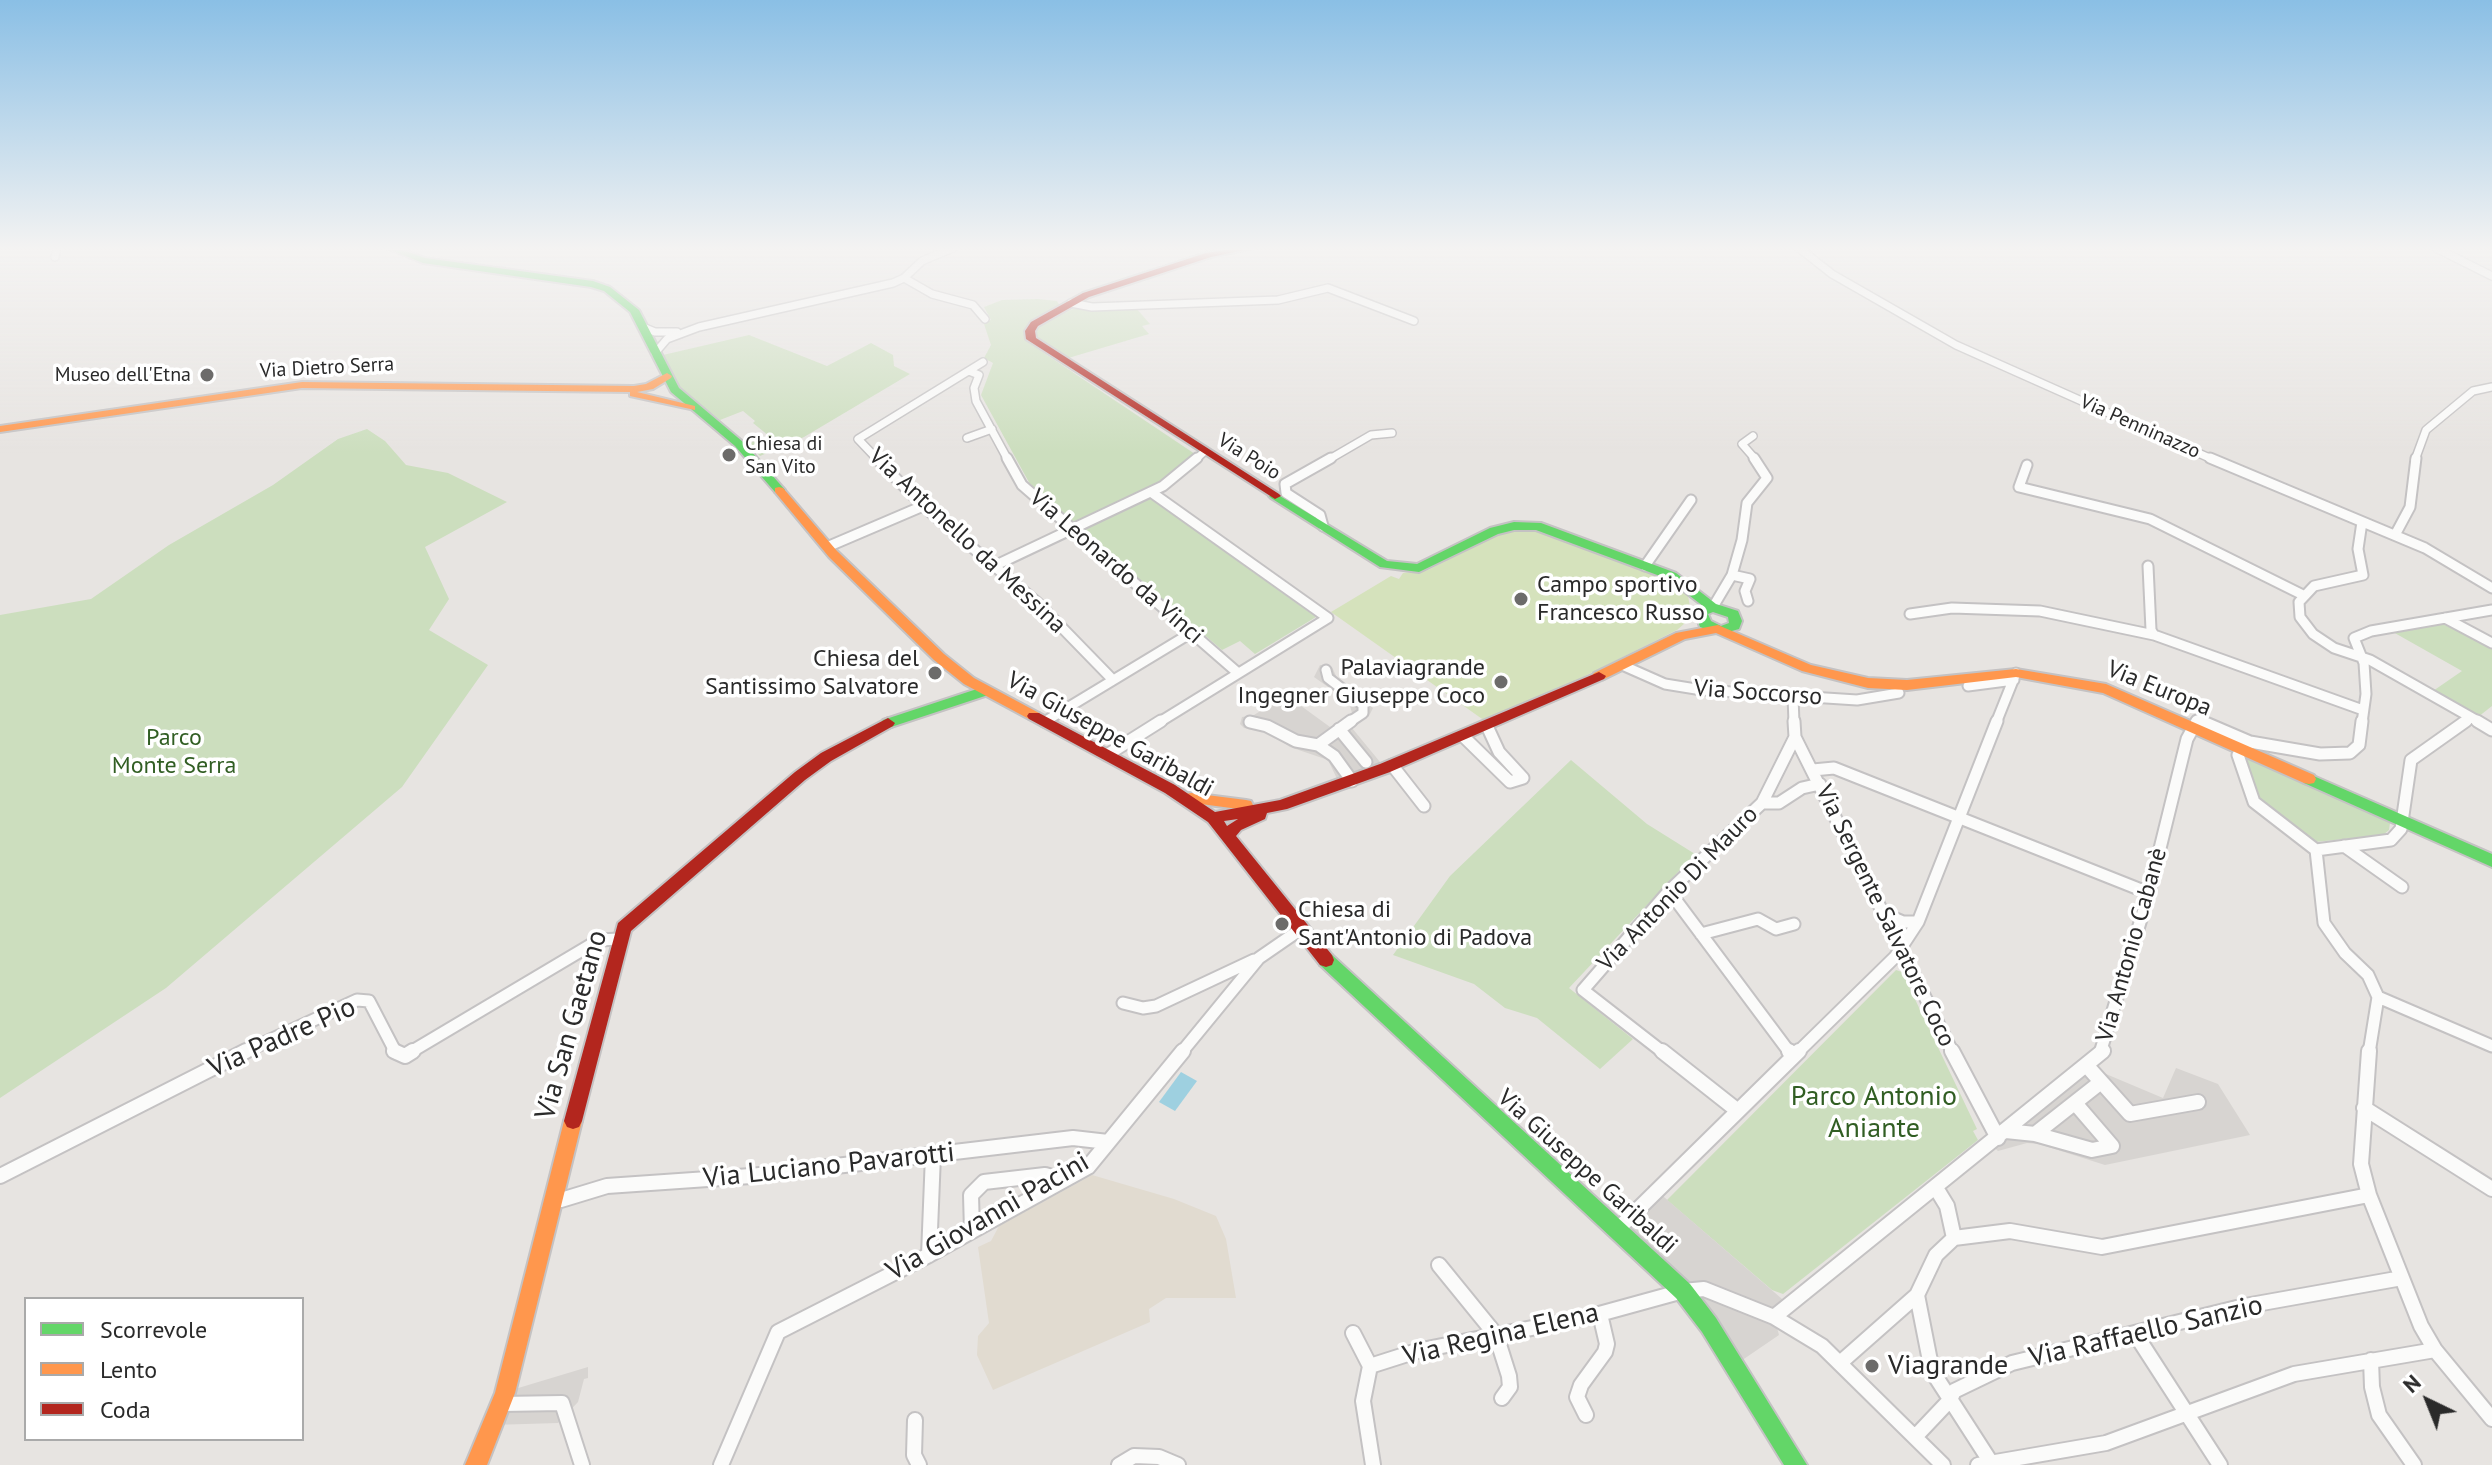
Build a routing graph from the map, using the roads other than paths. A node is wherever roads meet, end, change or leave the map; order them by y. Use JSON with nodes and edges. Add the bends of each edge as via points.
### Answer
{"nodes":[{"id":1,"x":635,"y":316,"type":"edge"},
{"id":2,"x":737,"y":316,"type":"edge"},
{"id":3,"x":983,"y":316,"type":"edge"},
{"id":4,"x":1047,"y":316,"type":"edge"},
{"id":5,"x":1402,"y":316,"type":"edge"},
{"id":6,"x":1906,"y":316,"type":"edge"},
{"id":7,"x":985,"y":319,"type":"dead end"},
{"id":8,"x":1414,"y":321,"type":"dead end"},
{"id":9,"x":645,"y":333,"type":"junction"},
{"id":10,"x":667,"y":335,"type":"junction"},
{"id":11,"x":655,"y":353,"type":"junction"},
{"id":12,"x":983,"y":362,"type":"dead end"},
{"id":13,"x":969,"y":371,"type":"junction"},
{"id":14,"x":667,"y":376,"type":"junction"},
{"id":15,"x":2492,"y":387,"type":"edge"},
{"id":16,"x":675,"y":390,"type":"junction"},
{"id":17,"x":651,"y":392,"type":"junction"},
{"id":18,"x":703,"y":413,"type":"junction"},
{"id":19,"x":0,"y":429,"type":"edge"},
{"id":20,"x":992,"y":429,"type":"junction"},
{"id":21,"x":1392,"y":433,"type":"dead end"},
{"id":22,"x":1753,"y":436,"type":"dead end"},
{"id":23,"x":967,"y":438,"type":"dead end"},
{"id":24,"x":1204,"y":452,"type":"junction"},
{"id":25,"x":2027,"y":465,"type":"dead end"},
{"id":26,"x":1151,"y":492,"type":"junction"},
{"id":27,"x":1691,"y":500,"type":"dead end"},
{"id":28,"x":923,"y":506,"type":"junction"},
{"id":29,"x":2362,"y":522,"type":"junction"},
{"id":30,"x":1323,"y":526,"type":"junction"},
{"id":31,"x":1073,"y":530,"type":"junction"},
{"id":32,"x":2395,"y":535,"type":"junction"},
{"id":33,"x":827,"y":547,"type":"junction"},
{"id":34,"x":994,"y":566,"type":"junction"},
{"id":35,"x":1645,"y":566,"type":"junction"},
{"id":36,"x":2148,"y":566,"type":"dead end"},
{"id":37,"x":1734,"y":575,"type":"junction"},
{"id":38,"x":2492,"y":588,"type":"edge"},
{"id":39,"x":2303,"y":595,"type":"junction"},
{"id":40,"x":1748,"y":601,"type":"dead end"},
{"id":41,"x":2492,"y":610,"type":"edge"},
{"id":42,"x":1706,"y":611,"type":"junction"},
{"id":43,"x":1910,"y":614,"type":"dead end"},
{"id":44,"x":1733,"y":617,"type":"junction"},
{"id":45,"x":2445,"y":618,"type":"junction"},
{"id":46,"x":1717,"y":629,"type":"junction"},
{"id":47,"x":1191,"y":633,"type":"junction"},
{"id":48,"x":2154,"y":635,"type":"junction"},
{"id":49,"x":1665,"y":643,"type":"junction"},
{"id":50,"x":2492,"y":643,"type":"edge"},
{"id":51,"x":2362,"y":658,"type":"junction"},
{"id":52,"x":1787,"y":660,"type":"junction"},
{"id":53,"x":1622,"y":665,"type":"junction"},
{"id":54,"x":1326,"y":670,"type":"dead end"},
{"id":55,"x":1238,"y":673,"type":"junction"},
{"id":56,"x":2015,"y":676,"type":"junction"},
{"id":57,"x":1112,"y":679,"type":"junction"},
{"id":58,"x":1968,"y":686,"type":"dead end"},
{"id":59,"x":986,"y":691,"type":"junction"},
{"id":60,"x":1899,"y":693,"type":"dead end"},
{"id":61,"x":1793,"y":696,"type":"junction"},
{"id":62,"x":2363,"y":710,"type":"junction"},
{"id":63,"x":2471,"y":718,"type":"junction"},
{"id":64,"x":1044,"y":722,"type":"junction"},
{"id":65,"x":1250,"y":722,"type":"dead end"},
{"id":66,"x":1487,"y":726,"type":"junction"},
{"id":67,"x":2194,"y":726,"type":"junction"},
{"id":68,"x":1339,"y":729,"type":"junction"},
{"id":69,"x":2492,"y":730,"type":"edge"},
{"id":70,"x":1463,"y":736,"type":"junction"},
{"id":71,"x":1795,"y":737,"type":"junction"},
{"id":72,"x":1318,"y":745,"type":"junction"},
{"id":73,"x":2243,"y":748,"type":"junction"},
{"id":74,"x":1499,"y":752,"type":"junction"},
{"id":75,"x":1805,"y":754,"type":"junction"},
{"id":76,"x":1107,"y":755,"type":"junction"},
{"id":77,"x":1485,"y":757,"type":"junction"},
{"id":78,"x":1366,"y":762,"type":"dead end"},
{"id":79,"x":1392,"y":765,"type":"junction"},
{"id":80,"x":1834,"y":768,"type":"junction"},
{"id":81,"x":1813,"y":770,"type":"junction"},
{"id":82,"x":1352,"y":781,"type":"junction"},
{"id":83,"x":1820,"y":784,"type":"junction"},
{"id":84,"x":1181,"y":796,"type":"junction"},
{"id":85,"x":1762,"y":803,"type":"junction"},
{"id":86,"x":1282,"y":805,"type":"junction"},
{"id":87,"x":1424,"y":806,"type":"dead end"},
{"id":88,"x":1213,"y":818,"type":"junction"},
{"id":89,"x":1960,"y":819,"type":"junction"},
{"id":90,"x":2402,"y":821,"type":"junction"},
{"id":91,"x":1227,"y":836,"type":"junction"},
{"id":92,"x":2344,"y":846,"type":"junction"},
{"id":93,"x":2316,"y":850,"type":"junction"},
{"id":94,"x":2492,"y":861,"type":"edge"},
{"id":95,"x":2402,"y":887,"type":"dead end"},
{"id":96,"x":1669,"y":891,"type":"junction"},
{"id":97,"x":2149,"y":893,"type":"junction"},
{"id":98,"x":1884,"y":914,"type":"junction"},
{"id":99,"x":1918,"y":922,"type":"junction"},
{"id":100,"x":1794,"y":924,"type":"dead end"},
{"id":101,"x":1301,"y":929,"type":"junction"},
{"id":102,"x":1701,"y":934,"type":"junction"},
{"id":103,"x":619,"y":939,"type":"junction"},
{"id":104,"x":1900,"y":948,"type":"junction"},
{"id":105,"x":1259,"y":958,"type":"junction"},
{"id":106,"x":2378,"y":997,"type":"junction"},
{"id":107,"x":1123,"y":1003,"type":"dead end"},
{"id":108,"x":2492,"y":1046,"type":"edge"},
{"id":109,"x":1793,"y":1057,"type":"junction"},
{"id":110,"x":2087,"y":1066,"type":"junction"},
{"id":111,"x":2101,"y":1082,"type":"junction"},
{"id":112,"x":2198,"y":1102,"type":"dead end"},
{"id":113,"x":2075,"y":1103,"type":"junction"},
{"id":114,"x":2364,"y":1108,"type":"junction"},
{"id":115,"x":1738,"y":1111,"type":"junction"},
{"id":116,"x":2002,"y":1134,"type":"junction"},
{"id":117,"x":2035,"y":1134,"type":"junction"},
{"id":118,"x":1108,"y":1142,"type":"junction"},
{"id":119,"x":933,"y":1155,"type":"junction"},
{"id":120,"x":0,"y":1176,"type":"edge"},
{"id":121,"x":1062,"y":1180,"type":"junction"},
{"id":122,"x":1936,"y":1188,"type":"junction"},
{"id":123,"x":2492,"y":1189,"type":"edge"},
{"id":124,"x":2369,"y":1195,"type":"junction"},
{"id":125,"x":552,"y":1198,"type":"junction"},
{"id":126,"x":1618,"y":1229,"type":"junction"},
{"id":127,"x":972,"y":1231,"type":"junction"},
{"id":128,"x":1954,"y":1238,"type":"junction"},
{"id":129,"x":929,"y":1255,"type":"junction"},
{"id":130,"x":1439,"y":1265,"type":"dead end"},
{"id":131,"x":2402,"y":1278,"type":"junction"},
{"id":132,"x":1683,"y":1291,"type":"junction"},
{"id":133,"x":1917,"y":1295,"type":"junction"},
{"id":134,"x":1600,"y":1314,"type":"junction"},
{"id":135,"x":1774,"y":1317,"type":"junction"},
{"id":136,"x":1353,"y":1333,"type":"dead end"},
{"id":137,"x":1496,"y":1335,"type":"junction"},
{"id":138,"x":2136,"y":1335,"type":"junction"},
{"id":139,"x":2435,"y":1350,"type":"junction"},
{"id":140,"x":2371,"y":1360,"type":"junction"},
{"id":141,"x":1840,"y":1363,"type":"junction"},
{"id":142,"x":1370,"y":1366,"type":"junction"},
{"id":143,"x":1502,"y":1398,"type":"dead end"},
{"id":144,"x":1950,"y":1400,"type":"junction"},
{"id":145,"x":502,"y":1404,"type":"junction"},
{"id":146,"x":1586,"y":1415,"type":"dead end"},
{"id":147,"x":2188,"y":1415,"type":"junction"},
{"id":148,"x":2492,"y":1419,"type":"edge"},
{"id":149,"x":915,"y":1420,"type":"dead end"},
{"id":150,"x":1915,"y":1437,"type":"junction"},
{"id":151,"x":1984,"y":1463,"type":"edge"},
{"id":152,"x":476,"y":1465,"type":"edge"},
{"id":153,"x":582,"y":1465,"type":"edge"},
{"id":154,"x":721,"y":1465,"type":"edge"},
{"id":155,"x":919,"y":1465,"type":"edge"},
{"id":156,"x":1119,"y":1465,"type":"edge"},
{"id":157,"x":1178,"y":1465,"type":"edge"},
{"id":158,"x":1373,"y":1465,"type":"edge"},
{"id":159,"x":1796,"y":1465,"type":"edge"},
{"id":160,"x":1943,"y":1465,"type":"edge"},
{"id":161,"x":2220,"y":1465,"type":"edge"},
{"id":162,"x":2414,"y":1465,"type":"edge"}],
"edges":[{"from":1,"to":9,"type":"street","name":"Via Giuseppe Garibaldi"},
{"from":2,"to":10,"type":"street"},
{"from":3,"to":7,"type":"street"},
{"from":4,"to":24,"type":"street","name":"Via Poio","via":[[1030,331],[1034,343]]},
{"from":5,"to":8,"type":"street"},
{"from":6,"to":29,"type":"street","name":"Via Penninazzo","via":[[1956,345]]},
{"from":9,"to":10,"type":"street"},
{"from":9,"to":11,"type":"street","name":"Via Giuseppe Garibaldi"},
{"from":10,"to":11,"type":"street"},
{"from":11,"to":14,"type":"street","name":"Via Giuseppe Garibaldi"},
{"from":12,"to":13,"type":"street","name":"Via Antonello da Messina"},
{"from":13,"to":20,"type":"street","name":"Via Leonardo da Vinci","via":[[979,375],[976,401]]},
{"from":13,"to":28,"type":"street","name":"Via Antonello da Messina","via":[[858,439]]},
{"from":14,"to":16,"type":"street","name":"Via Giuseppe Garibaldi"},
{"from":14,"to":17,"type":"street"},
{"from":15,"to":32,"type":"street","via":[[2473,391],[2426,430],[2416,455],[2410,507]]},
{"from":16,"to":17,"type":"street"},
{"from":16,"to":18,"type":"street","name":"Via Giuseppe Garibaldi"},
{"from":17,"to":18,"type":"street"},
{"from":17,"to":19,"type":"street","name":"Via Dietro Serra","via":[[302,385]]},
{"from":18,"to":33,"type":"street","name":"Via Giuseppe Garibaldi","via":[[739,444]]},
{"from":20,"to":23,"type":"street"},
{"from":20,"to":31,"type":"street","name":"Via Leonardo da Vinci","via":[[1022,485]]},
{"from":21,"to":30,"type":"street","via":[[1371,435],[1285,484],[1286,493],[1320,515]]},
{"from":22,"to":37,"type":"street","via":[[1742,444],[1767,478],[1747,503]]},
{"from":24,"to":26,"type":"street"},
{"from":24,"to":30,"type":"street","name":"Via Poio"},
{"from":25,"to":39,"type":"street","via":[[2019,487],[2150,519]]},
{"from":26,"to":31,"type":"street"},
{"from":26,"to":55,"type":"street","via":[[1328,618]]},
{"from":27,"to":35,"type":"street"},
{"from":28,"to":33,"type":"street"},
{"from":28,"to":34,"type":"street","name":"Via Antonello da Messina"},
{"from":29,"to":32,"type":"street","name":"Via Penninazzo"},
{"from":29,"to":39,"type":"street","via":[[2358,549],[2363,575],[2314,586]]},
{"from":30,"to":35,"type":"street","name":"Via Poio","via":[[1401,569],[1429,565],[1494,531],[1526,525]]},
{"from":31,"to":34,"type":"street"},
{"from":31,"to":47,"type":"street","name":"Via Leonardo da Vinci"},
{"from":32,"to":38,"type":"street","name":"Via Penninazzo"},
{"from":33,"to":59,"type":"street","name":"Via Giuseppe Garibaldi","via":[[939,657]]},
{"from":34,"to":57,"type":"street","name":"Via Antonello da Messina"},
{"from":35,"to":42,"type":"street","name":"Via Poio","via":[[1686,585]]},
{"from":36,"to":48,"type":"street"},
{"from":37,"to":40,"type":"street","via":[[1750,579]]},
{"from":37,"to":42,"type":"street"},
{"from":37,"to":44,"type":"street","via":[[1725,598]]},
{"from":39,"to":51,"type":"street","via":[[2298,610],[2305,626],[2334,648]]},
{"from":41,"to":45,"type":"street"},
{"from":42,"to":44,"type":"street"},
{"from":42,"to":46,"type":"street","name":"Via Poio","via":[[1705,624]]},
{"from":42,"to":49,"type":"street"},
{"from":43,"to":48,"type":"street","via":[[1952,608],[2040,611]]},
{"from":44,"to":46,"type":"street","via":[[1731,628]]},
{"from":44,"to":52,"type":"street"},
{"from":45,"to":50,"type":"street"},
{"from":45,"to":51,"type":"street","via":[[2358,634],[2354,643]]},
{"from":46,"to":49,"type":"street"},
{"from":46,"to":52,"type":"street","name":"Via Poio"},
{"from":47,"to":55,"type":"street","name":"Via Leonardo da Vinci"},
{"from":47,"to":57,"type":"street"},
{"from":48,"to":62,"type":"street"},
{"from":49,"to":53,"type":"street"},
{"from":51,"to":62,"type":"street"},
{"from":51,"to":63,"type":"street"},
{"from":52,"to":56,"type":"street","name":"Via Europa","via":[[1840,678],[1889,685]]},
{"from":53,"to":61,"type":"street","name":"Via Soccorso","via":[[1665,684]]},
{"from":53,"to":66,"type":"street"},
{"from":54,"to":68,"type":"street","via":[[1328,678],[1363,705],[1363,713]]},
{"from":55,"to":76,"type":"street"},
{"from":56,"to":58,"type":"street"},
{"from":56,"to":67,"type":"street","name":"Via Europa","via":[[2106,689]]},
{"from":56,"to":89,"type":"street"},
{"from":57,"to":64,"type":"street"},
{"from":59,"to":64,"type":"street","name":"Via Giuseppe Garibaldi"},
{"from":59,"to":103,"type":"street","name":"Via San Gaetano","via":[[897,718],[826,757],[631,920]]},
{"from":60,"to":61,"type":"street","name":"Via Soccorso","via":[[1857,700]]},
{"from":61,"to":71,"type":"street","name":"Via Antonio Di Mauro"},
{"from":62,"to":67,"type":"street","via":[[2359,745],[2350,753],[2273,747],[2198,720]]},
{"from":63,"to":69,"type":"street"},
{"from":63,"to":90,"type":"street","via":[[2411,760]]},
{"from":64,"to":76,"type":"street","name":"Via Giuseppe Garibaldi"},
{"from":65,"to":72,"type":"street"},
{"from":66,"to":70,"type":"street"},
{"from":66,"to":74,"type":"street"},
{"from":67,"to":73,"type":"street","name":"Via Europa"},
{"from":67,"to":97,"type":"street","name":"Via Antonio Cabanè"},
{"from":68,"to":72,"type":"street"},
{"from":68,"to":78,"type":"street"},
{"from":70,"to":77,"type":"street"},
{"from":70,"to":79,"type":"street"},
{"from":71,"to":75,"type":"street","name":"Via Sergente Salvatore Coco"},
{"from":71,"to":85,"type":"street","name":"Via Antonio Di Mauro"},
{"from":72,"to":82,"type":"street","via":[[1334,756]]},
{"from":73,"to":90,"type":"street","name":"Via Europa"},
{"from":73,"to":93,"type":"street","via":[[2238,755],[2254,802]]},
{"from":74,"to":77,"type":"street"},
{"from":74,"to":77,"type":"street","via":[[1523,778],[1510,782]]},
{"from":75,"to":80,"type":"street"},
{"from":75,"to":81,"type":"street","name":"Via Sergente Salvatore Coco"},
{"from":76,"to":84,"type":"street","name":"Via Giuseppe Garibaldi"},
{"from":79,"to":82,"type":"street"},
{"from":79,"to":87,"type":"street"},
{"from":80,"to":81,"type":"street"},
{"from":80,"to":89,"type":"street"},
{"from":81,"to":83,"type":"street","name":"Via Sergente Salvatore Coco"},
{"from":82,"to":86,"type":"street"},
{"from":83,"to":85,"type":"street","via":[[1779,803]]},
{"from":83,"to":98,"type":"street","name":"Via Sergente Salvatore Coco"},
{"from":84,"to":86,"type":"street","via":[[1228,805]]},
{"from":84,"to":88,"type":"street","name":"Via Giuseppe Garibaldi"},
{"from":85,"to":96,"type":"street","name":"Via Antonio Di Mauro"},
{"from":86,"to":88,"type":"street"},
{"from":86,"to":91,"type":"street","via":[[1236,826]]},
{"from":88,"to":91,"type":"street","name":"Via Giuseppe Garibaldi"},
{"from":89,"to":97,"type":"street"},
{"from":89,"to":99,"type":"street"},
{"from":90,"to":92,"type":"street","via":[[2391,840]]},
{"from":90,"to":94,"type":"street","name":"Via Europa"},
{"from":91,"to":101,"type":"street","name":"Via Giuseppe Garibaldi"},
{"from":92,"to":93,"type":"street"},
{"from":92,"to":95,"type":"street"},
{"from":93,"to":106,"type":"street","via":[[2324,923],[2368,975]]},
{"from":96,"to":102,"type":"street"},
{"from":96,"to":115,"type":"street","name":"Via Antonio Di Mauro","via":[[1583,990]]},
{"from":97,"to":110,"type":"street","name":"Via Antonio Cabanè","via":[[2109,1038]]},
{"from":98,"to":99,"type":"street"},
{"from":98,"to":104,"type":"street","name":"Via Sergente Salvatore Coco"},
{"from":99,"to":104,"type":"street"},
{"from":100,"to":102,"type":"street","via":[[1776,929],[1758,919]]},
{"from":101,"to":105,"type":"street","name":"Via Giovanni Pacini"},
{"from":101,"to":126,"type":"street","name":"Via Giuseppe Garibaldi","via":[[1335,972],[1379,1014]]},
{"from":102,"to":109,"type":"street"},
{"from":103,"to":120,"type":"street","name":"Via Padre Pio","via":[[599,940],[405,1056],[393,1050],[369,1001],[357,1000]]},
{"from":103,"to":125,"type":"street","name":"Via San Gaetano"},
{"from":104,"to":109,"type":"street"},
{"from":104,"to":116,"type":"street","name":"Via Sergente Salvatore Coco"},
{"from":105,"to":107,"type":"street","via":[[1156,1006]]},
{"from":105,"to":118,"type":"street","name":"Via Giovanni Pacini"},
{"from":106,"to":108,"type":"street"},
{"from":106,"to":114,"type":"street"},
{"from":109,"to":115,"type":"street"},
{"from":110,"to":111,"type":"street"},
{"from":110,"to":116,"type":"street","name":"Via Antonio Cabanè"},
{"from":111,"to":112,"type":"street","via":[[2130,1114]]},
{"from":111,"to":113,"type":"street"},
{"from":113,"to":117,"type":"street"},
{"from":113,"to":117,"type":"street","via":[[2112,1146],[2092,1150]]},
{"from":114,"to":123,"type":"street"},
{"from":114,"to":124,"type":"street","via":[[2361,1164]]},
{"from":115,"to":126,"type":"street"},
{"from":116,"to":117,"type":"street"},
{"from":116,"to":122,"type":"street","name":"Via Antonio Cabanè"},
{"from":118,"to":119,"type":"street","name":"Via Luciano Pavarotti","via":[[1073,1138]]},
{"from":118,"to":121,"type":"street","name":"Via Giovanni Pacini","via":[[1088,1167]]},
{"from":119,"to":125,"type":"street","name":"Via Luciano Pavarotti","via":[[607,1186]]},
{"from":119,"to":129,"type":"street"},
{"from":121,"to":127,"type":"street","name":"Via Giovanni Pacini"},
{"from":121,"to":127,"type":"street","via":[[1045,1175],[984,1182],[971,1195]]},
{"from":122,"to":128,"type":"street","via":[[1947,1206]]},
{"from":122,"to":135,"type":"street","name":"Via Antonio Cabanè"},
{"from":124,"to":128,"type":"street","via":[[2102,1247],[2010,1231]]},
{"from":124,"to":131,"type":"street"},
{"from":125,"to":145,"type":"street","name":"Via San Gaetano"},
{"from":126,"to":132,"type":"street","name":"Via Giuseppe Garibaldi"},
{"from":127,"to":129,"type":"street","name":"Via Giovanni Pacini"},
{"from":128,"to":133,"type":"street","via":[[1936,1255]]},
{"from":129,"to":154,"type":"street","name":"Via Giovanni Pacini","via":[[778,1332]]},
{"from":130,"to":137,"type":"street"},
{"from":131,"to":138,"type":"street","name":"Via Raffaello Sanzio","via":[[2245,1306]]},
{"from":131,"to":139,"type":"street"},
{"from":132,"to":134,"type":"street","name":"Via Regina Elena"},
{"from":132,"to":135,"type":"street","via":[[1704,1289]]},
{"from":132,"to":159,"type":"street","name":"Via Giuseppe Garibaldi"},
{"from":133,"to":141,"type":"street"},
{"from":133,"to":144,"type":"street","via":[[1932,1371]]},
{"from":134,"to":137,"type":"street","name":"Via Regina Elena"},
{"from":134,"to":146,"type":"street","via":[[1605,1352],[1577,1397]]},
{"from":135,"to":141,"type":"street"},
{"from":136,"to":142,"type":"street"},
{"from":137,"to":142,"type":"street","name":"Via Regina Elena"},
{"from":137,"to":143,"type":"street","via":[[1509,1376],[1510,1387]]},
{"from":138,"to":144,"type":"street","name":"Via Raffaello Sanzio","via":[[2012,1363],[1954,1391]]},
{"from":138,"to":147,"type":"street"},
{"from":139,"to":140,"type":"street"},
{"from":139,"to":148,"type":"street"},
{"from":140,"to":147,"type":"street","via":[[2294,1374]]},
{"from":140,"to":162,"type":"street","via":[[2379,1415]]},
{"from":141,"to":150,"type":"street"},
{"from":142,"to":158,"type":"street","name":"Via Regina Elena","via":[[1363,1401]]},
{"from":144,"to":150,"type":"street","name":"Via Raffaello Sanzio"},
{"from":144,"to":151,"type":"street"},
{"from":145,"to":152,"type":"street","name":"Via San Gaetano"},
{"from":145,"to":153,"type":"street","via":[[565,1408]]},
{"from":147,"to":151,"type":"street","via":[[2106,1443]]},
{"from":147,"to":161,"type":"street"},
{"from":149,"to":155,"type":"street","via":[[914,1455]]},
{"from":150,"to":160,"type":"street"},
{"from":156,"to":157,"type":"street","via":[[1134,1456],[1159,1457]]}]}
